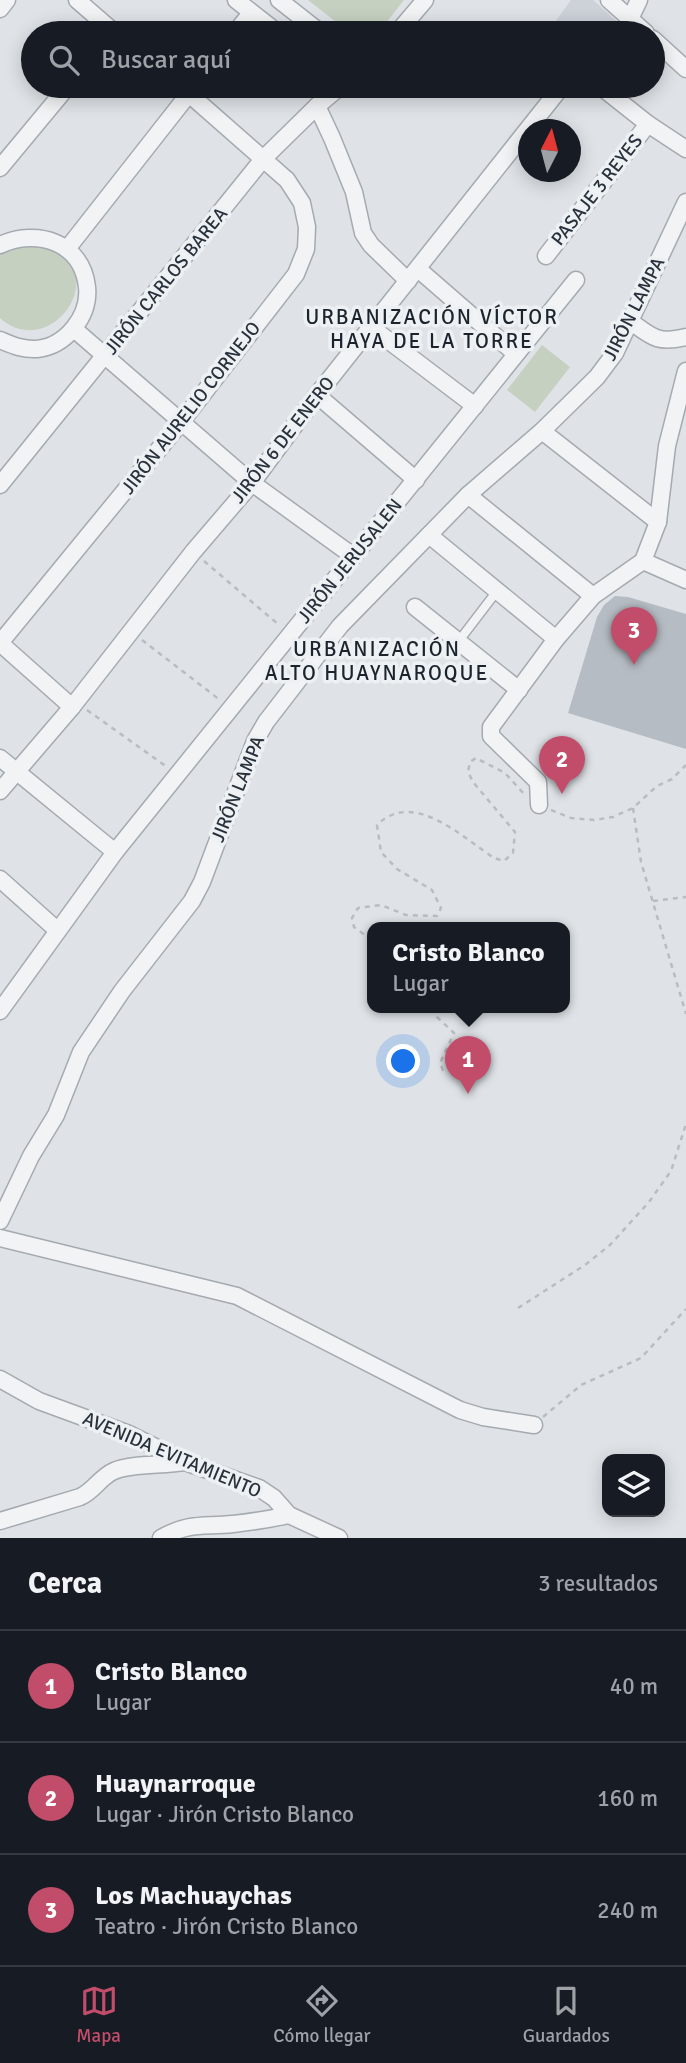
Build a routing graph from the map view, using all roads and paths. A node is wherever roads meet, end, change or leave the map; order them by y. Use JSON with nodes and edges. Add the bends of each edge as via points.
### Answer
{"nodes":[{"id":1,"x":7,"y":0,"type":"edge"},
{"id":2,"x":77,"y":0,"type":"edge"},
{"id":3,"x":236,"y":0,"type":"edge"},
{"id":4,"x":279,"y":0,"type":"edge"},
{"id":5,"x":425,"y":0,"type":"edge"},
{"id":6,"x":609,"y":0,"type":"edge"},
{"id":7,"x":639,"y":0,"type":"edge"},
{"id":8,"x":0,"y":9,"type":"edge"},
{"id":9,"x":251,"y":13,"type":"junction"},
{"id":10,"x":630,"y":19,"type":"junction"},
{"id":11,"x":101,"y":21,"type":"edge"},
{"id":12,"x":245,"y":21,"type":"edge"},
{"id":13,"x":262,"y":21,"type":"edge"},
{"id":14,"x":306,"y":21,"type":"edge"},
{"id":15,"x":407,"y":21,"type":"edge"},
{"id":16,"x":632,"y":21,"type":"edge"},
{"id":17,"x":665,"y":50,"type":"edge"},
{"id":18,"x":686,"y":69,"type":"edge"},
{"id":19,"x":58,"y":98,"type":"edge"},
{"id":20,"x":180,"y":98,"type":"edge"},
{"id":21,"x":199,"y":98,"type":"edge"},
{"id":22,"x":327,"y":98,"type":"edge"},
{"id":23,"x":553,"y":98,"type":"edge"},
{"id":24,"x":615,"y":98,"type":"edge"},
{"id":25,"x":317,"y":106,"type":"junction"},
{"id":26,"x":648,"y":124,"type":"junction"},
{"id":27,"x":686,"y":149,"type":"edge"},
{"id":28,"x":263,"y":159,"type":"junction"},
{"id":29,"x":0,"y":169,"type":"edge"},
{"id":30,"x":686,"y":202,"type":"edge"},
{"id":31,"x":0,"y":245,"type":"edge"},
{"id":32,"x":67,"y":249,"type":"junction"},
{"id":33,"x":546,"y":256,"type":"dead end"},
{"id":34,"x":413,"y":275,"type":"junction"},
{"id":35,"x":576,"y":280,"type":"dead end"},
{"id":36,"x":630,"y":321,"type":"junction"},
{"id":37,"x":372,"y":328,"type":"junction"},
{"id":38,"x":74,"y":329,"type":"junction"},
{"id":39,"x":686,"y":337,"type":"edge"},
{"id":40,"x":0,"y":340,"type":"edge"},
{"id":41,"x":516,"y":354,"type":"junction"},
{"id":42,"x":105,"y":356,"type":"junction"},
{"id":43,"x":686,"y":371,"type":"edge"},
{"id":44,"x":317,"y":396,"type":"junction"},
{"id":45,"x":475,"y":406,"type":"junction"},
{"id":46,"x":182,"y":421,"type":"junction"},
{"id":47,"x":542,"y":432,"type":"junction"},
{"id":48,"x":416,"y":480,"type":"junction"},
{"id":49,"x":252,"y":483,"type":"junction"},
{"id":50,"x":0,"y":485,"type":"edge"},
{"id":51,"x":468,"y":495,"type":"junction"},
{"id":52,"x":658,"y":522,"type":"junction"},
{"id":53,"x":429,"y":535,"type":"junction"},
{"id":54,"x":193,"y":552,"type":"junction"},
{"id":55,"x":353,"y":556,"type":"junction"},
{"id":56,"x":643,"y":561,"type":"junction"},
{"id":57,"x":686,"y":580,"type":"edge"},
{"id":58,"x":497,"y":591,"type":"junction"},
{"id":59,"x":593,"y":596,"type":"junction"},
{"id":60,"x":415,"y":607,"type":"dead end"},
{"id":61,"x":131,"y":632,"type":"junction"},
{"id":62,"x":290,"y":635,"type":"junction"},
{"id":63,"x":555,"y":639,"type":"junction"},
{"id":64,"x":458,"y":642,"type":"junction"},
{"id":65,"x":0,"y":643,"type":"edge"},
{"id":66,"x":519,"y":690,"type":"junction"},
{"id":67,"x":74,"y":704,"type":"junction"},
{"id":68,"x":230,"y":708,"type":"junction"},
{"id":69,"x":0,"y":758,"type":"edge"},
{"id":70,"x":686,"y":765,"type":"edge"},
{"id":71,"x":16,"y":771,"type":"junction"},
{"id":72,"x":177,"y":775,"type":"junction"},
{"id":73,"x":0,"y":791,"type":"edge"},
{"id":74,"x":539,"y":805,"type":"junction"},
{"id":75,"x":633,"y":808,"type":"junction"},
{"id":76,"x":115,"y":852,"type":"junction"},
{"id":77,"x":0,"y":879,"type":"edge"},
{"id":78,"x":686,"y":897,"type":"edge"},
{"id":79,"x":653,"y":901,"type":"junction"},
{"id":80,"x":57,"y":930,"type":"junction"},
{"id":81,"x":367,"y":936,"type":"edge"},
{"id":82,"x":3,"y":1001,"type":"edge"},
{"id":83,"x":435,"y":1013,"type":"edge"},
{"id":84,"x":686,"y":1014,"type":"edge"},
{"id":85,"x":444,"y":1073,"type":"dead end"},
{"id":86,"x":686,"y":1124,"type":"edge"},
{"id":87,"x":0,"y":1222,"type":"edge"},
{"id":88,"x":0,"y":1238,"type":"edge"},
{"id":89,"x":518,"y":1308,"type":"dead end"},
{"id":90,"x":686,"y":1308,"type":"edge"},
{"id":91,"x":0,"y":1379,"type":"edge"},
{"id":92,"x":534,"y":1425,"type":"joint"},
{"id":93,"x":185,"y":1462,"type":"junction"},
{"id":94,"x":289,"y":1515,"type":"junction"},
{"id":95,"x":0,"y":1521,"type":"edge"},
{"id":96,"x":161,"y":1538,"type":"edge"},
{"id":97,"x":339,"y":1538,"type":"edge"}],
"edges":[{"from":1,"to":8,"type":"street"},
{"from":2,"to":11,"type":"street"},
{"from":3,"to":9,"type":"street"},
{"from":4,"to":14,"type":"street"},
{"from":5,"to":15,"type":"street"},
{"from":6,"to":10,"type":"street"},
{"from":7,"to":10,"type":"street"},
{"from":9,"to":12,"type":"street"},
{"from":9,"to":13,"type":"street"},
{"from":10,"to":16,"type":"street"},
{"from":17,"to":18,"type":"street"},
{"from":19,"to":29,"type":"street"},
{"from":20,"to":32,"type":"street"},
{"from":21,"to":28,"type":"street","name":"JIRÓN AURELIO CORNEJO"},
{"from":22,"to":25,"type":"street","name":"JIRÓN CARLOS BAREA"},
{"from":23,"to":34,"type":"street","name":"JIRÓN 6 DE ENERO"},
{"from":24,"to":26,"type":"street"},
{"from":25,"to":28,"type":"street","name":"JIRÓN CARLOS BAREA"},
{"from":25,"to":34,"type":"street","via":[[354,192],[363,233],[371,245]]},
{"from":26,"to":27,"type":"street"},
{"from":26,"to":33,"type":"street","name":"PASAJE 3 REYES"},
{"from":28,"to":42,"type":"street","name":"JIRÓN CARLOS BAREA"},
{"from":28,"to":46,"type":"street","name":"JIRÓN AURELIO CORNEJO","via":[[287,180],[302,203],[306,249],[296,274]]},
{"from":30,"to":36,"type":"street","name":"JIRÓN LAMPA"},
{"from":31,"to":32,"type":"street","via":[[33,236]]},
{"from":32,"to":38,"type":"street","via":[[81,267],[87,288],[85,310]]},
{"from":34,"to":37,"type":"street","name":"JIRÓN 6 DE ENERO"},
{"from":34,"to":41,"type":"street"},
{"from":35,"to":41,"type":"street","name":"JIRÓN JERUSALEN"},
{"from":36,"to":39,"type":"street","via":[[656,340]]},
{"from":36,"to":47,"type":"street","name":"JIRÓN LAMPA","via":[[603,369]]},
{"from":37,"to":44,"type":"street","name":"JIRÓN 6 DE ENERO"},
{"from":37,"to":45,"type":"street"},
{"from":38,"to":40,"type":"street","via":[[37,349]]},
{"from":38,"to":42,"type":"street"},
{"from":41,"to":45,"type":"street","name":"JIRÓN JERUSALEN"},
{"from":42,"to":46,"type":"street"},
{"from":42,"to":50,"type":"street","name":"JIRÓN CARLOS BAREA"},
{"from":43,"to":52,"type":"street","via":[[667,446]]},
{"from":44,"to":48,"type":"street"},
{"from":44,"to":49,"type":"street","name":"JIRÓN 6 DE ENERO"},
{"from":45,"to":48,"type":"street","name":"JIRÓN JERUSALEN"},
{"from":46,"to":49,"type":"street"},
{"from":46,"to":65,"type":"street","name":"JIRÓN AURELIO CORNEJO"},
{"from":47,"to":51,"type":"street","name":"JIRÓN LAMPA"},
{"from":47,"to":52,"type":"street"},
{"from":48,"to":55,"type":"street","name":"JIRÓN JERUSALEN"},
{"from":49,"to":54,"type":"street","name":"JIRÓN 6 DE ENERO"},
{"from":49,"to":55,"type":"street"},
{"from":51,"to":53,"type":"street","name":"JIRÓN LAMPA"},
{"from":51,"to":59,"type":"street"},
{"from":52,"to":56,"type":"street"},
{"from":53,"to":58,"type":"street"},
{"from":53,"to":87,"type":"street","name":"JIRÓN LAMPA","via":[[340,626],[260,732],[192,901],[80,1052],[56,1115]]},
{"from":54,"to":61,"type":"street","name":"JIRÓN 6 DE ENERO"},
{"from":54,"to":62,"type":"path"},
{"from":55,"to":62,"type":"street","name":"JIRÓN JERUSALEN"},
{"from":56,"to":57,"type":"street"},
{"from":56,"to":59,"type":"street"},
{"from":58,"to":63,"type":"street"},
{"from":58,"to":64,"type":"lane"},
{"from":59,"to":63,"type":"street"},
{"from":60,"to":64,"type":"street"},
{"from":61,"to":67,"type":"street","name":"JIRÓN 6 DE ENERO"},
{"from":61,"to":68,"type":"path"},
{"from":62,"to":68,"type":"street","name":"JIRÓN JERUSALEN"},
{"from":63,"to":66,"type":"street"},
{"from":64,"to":66,"type":"street"},
{"from":65,"to":67,"type":"street"},
{"from":66,"to":74,"type":"street","via":[[491,727],[491,736],[538,782]]},
{"from":67,"to":71,"type":"street","name":"JIRÓN 6 DE ENERO"},
{"from":67,"to":72,"type":"path"},
{"from":68,"to":72,"type":"street","name":"JIRÓN JERUSALEN"},
{"from":69,"to":71,"type":"street"},
{"from":70,"to":75,"type":"path"},
{"from":71,"to":73,"type":"street","name":"JIRÓN 6 DE ENERO"},
{"from":71,"to":76,"type":"street"},
{"from":72,"to":76,"type":"street","name":"JIRÓN JERUSALEN"},
{"from":74,"to":75,"type":"path","via":[[571,818],[594,820]]},
{"from":74,"to":81,"type":"path","via":[[505,773],[476,758],[470,762],[473,782],[515,832],[513,853],[504,861],[437,818],[387,815],[377,825],[382,852],[397,869],[432,890],[441,908],[437,916],[428,917],[406,915],[381,905],[358,908],[352,918],[354,927]]},
{"from":75,"to":79,"type":"path","via":[[641,862]]},
{"from":76,"to":80,"type":"street","name":"JIRÓN JERUSALEN"},
{"from":77,"to":80,"type":"street"},
{"from":78,"to":79,"type":"path"},
{"from":79,"to":84,"type":"path"},
{"from":80,"to":82,"type":"street","name":"JIRÓN JERUSALEN"},
{"from":83,"to":85,"type":"path","via":[[454,1033],[440,1063]]},
{"from":86,"to":89,"type":"path","via":[[671,1171],[610,1245]]},
{"from":88,"to":92,"type":"street","via":[[237,1296],[460,1410]]},
{"from":90,"to":92,"type":"path","via":[[640,1358],[581,1385]]},
{"from":91,"to":93,"type":"street","name":"AVENIDA EVITAMIENTO","via":[[38,1401],[129,1434]]},
{"from":93,"to":94,"type":"street","name":"AVENIDA EVITAMIENTO","via":[[259,1488]]},
{"from":93,"to":95,"type":"street","via":[[118,1469],[105,1475],[90,1493]]},
{"from":94,"to":96,"type":"street","via":[[195,1524]]},
{"from":94,"to":97,"type":"street","name":"AVENIDA EVITAMIENTO"}]}
